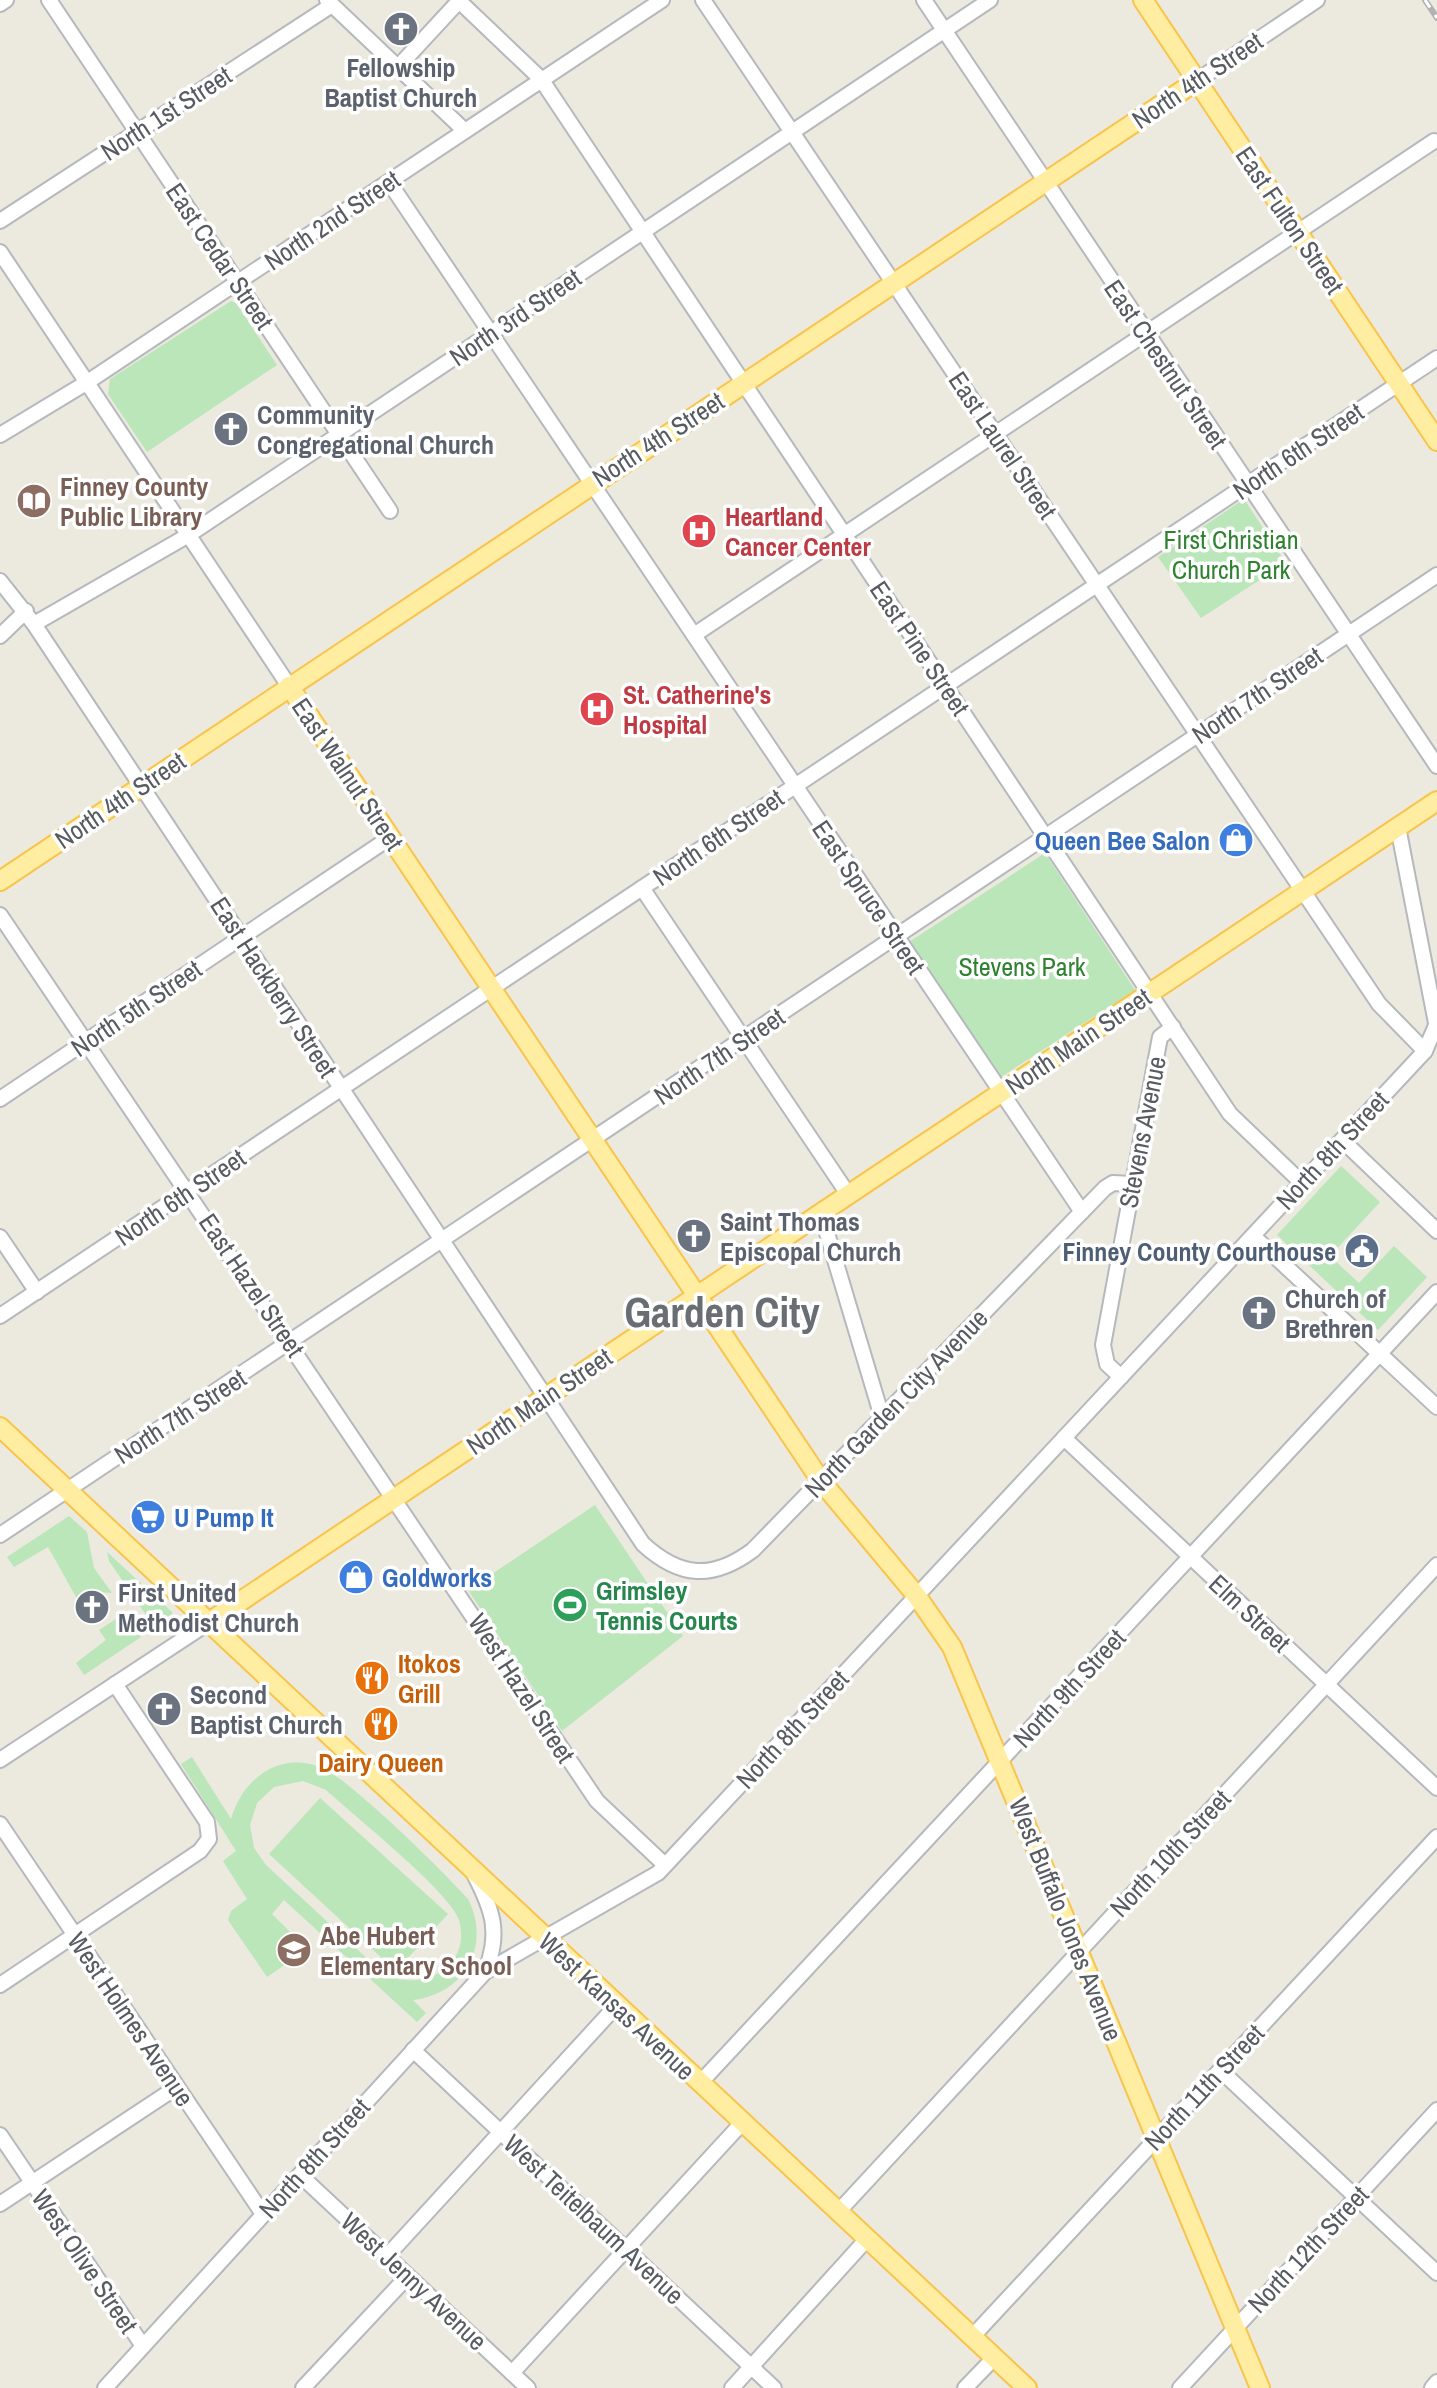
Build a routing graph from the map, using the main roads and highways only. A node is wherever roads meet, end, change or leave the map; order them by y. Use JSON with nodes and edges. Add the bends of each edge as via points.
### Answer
{"nodes":[{"id":1,"x":1143,"y":0,"type":"edge"},
{"id":2,"x":1198,"y":80,"type":"junction"},
{"id":3,"x":1437,"y":441,"type":"edge"},
{"id":4,"x":289,"y":686,"type":"junction"},
{"id":5,"x":1437,"y":801,"type":"edge"},
{"id":6,"x":0,"y":881,"type":"edge"},
{"id":7,"x":698,"y":1294,"type":"junction"},
{"id":8,"x":0,"y":1427,"type":"edge"},
{"id":9,"x":821,"y":1481,"type":"joint"},
{"id":10,"x":208,"y":1623,"type":"junction"},
{"id":11,"x":1027,"y":2388,"type":"edge"},
{"id":12,"x":1260,"y":2388,"type":"edge"}],
"edges":[{"from":1,"to":2,"type":"main road","name":"East Fulton Street"},
{"from":2,"to":3,"type":"main road","name":"East Fulton Street"},
{"from":2,"to":4,"type":"main road","name":"North 4th Street"},
{"from":4,"to":6,"type":"main road","name":"North 4th Street"},
{"from":4,"to":7,"type":"main road","name":"East Walnut Street"},
{"from":5,"to":7,"type":"main road","name":"North Main Street"},
{"from":7,"to":9,"type":"main road","name":"East Walnut Street"},
{"from":7,"to":10,"type":"main road","name":"North Main Street"},
{"from":8,"to":10,"type":"main road","name":"West Kansas Avenue"},
{"from":9,"to":12,"type":"main road","name":"West Buffalo Jones Avenue","via":[[952,1647]]},
{"from":10,"to":11,"type":"main road","name":"West Kansas Avenue"}]}
